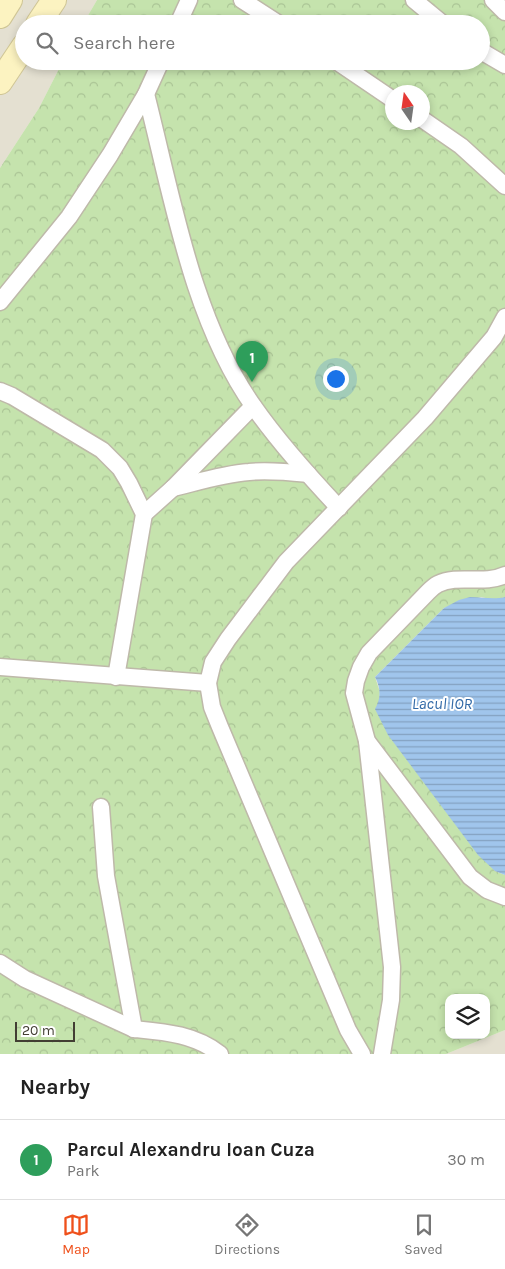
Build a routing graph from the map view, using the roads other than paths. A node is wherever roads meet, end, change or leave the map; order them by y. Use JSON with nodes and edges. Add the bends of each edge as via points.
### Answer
{"nodes":[{"id":1,"x":10,"y":0,"type":"edge"},
{"id":2,"x":54,"y":0,"type":"edge"},
{"id":3,"x":189,"y":0,"type":"edge"},
{"id":4,"x":242,"y":0,"type":"edge"},
{"id":5,"x":414,"y":0,"type":"edge"},
{"id":6,"x":493,"y":0,"type":"edge"},
{"id":7,"x":505,"y":12,"type":"edge"},
{"id":8,"x":44,"y":15,"type":"edge"},
{"id":9,"x":182,"y":15,"type":"edge"},
{"id":10,"x":265,"y":15,"type":"edge"},
{"id":11,"x":432,"y":15,"type":"edge"},
{"id":12,"x":0,"y":16,"type":"edge"},
{"id":13,"x":490,"y":56,"type":"edge"},
{"id":14,"x":15,"y":60,"type":"edge"},
{"id":15,"x":505,"y":65,"type":"edge"},
{"id":16,"x":157,"y":70,"type":"edge"},
{"id":17,"x":349,"y":70,"type":"edge"},
{"id":18,"x":0,"y":82,"type":"edge"},
{"id":19,"x":146,"y":94,"type":"junction"},
{"id":20,"x":385,"y":94,"type":"edge"},
{"id":21,"x":430,"y":125,"type":"edge"},
{"id":22,"x":505,"y":186,"type":"edge"},
{"id":23,"x":0,"y":302,"type":"edge"},
{"id":24,"x":505,"y":317,"type":"edge"},
{"id":25,"x":0,"y":391,"type":"edge"},
{"id":26,"x":253,"y":406,"type":"junction"},
{"id":27,"x":308,"y":474,"type":"junction"},
{"id":28,"x":173,"y":488,"type":"junction"},
{"id":29,"x":339,"y":508,"type":"junction"},
{"id":30,"x":144,"y":514,"type":"junction"},
{"id":31,"x":505,"y":575,"type":"edge"},
{"id":32,"x":0,"y":668,"type":"edge"},
{"id":33,"x":116,"y":677,"type":"junction"},
{"id":34,"x":208,"y":683,"type":"junction"},
{"id":35,"x":368,"y":741,"type":"junction"},
{"id":36,"x":101,"y":807,"type":"dead end"},
{"id":37,"x":505,"y":898,"type":"edge"},
{"id":38,"x":0,"y":963,"type":"edge"},
{"id":39,"x":134,"y":1029,"type":"junction"},
{"id":40,"x":220,"y":1054,"type":"edge"},
{"id":41,"x":362,"y":1054,"type":"edge"},
{"id":42,"x":382,"y":1054,"type":"edge"}],
"edges":[{"from":1,"to":12,"type":"main road"},
{"from":2,"to":8,"type":"main road"},
{"from":3,"to":9,"type":"street"},
{"from":4,"to":10,"type":"street"},
{"from":5,"to":11,"type":"street"},
{"from":6,"to":7,"type":"street"},
{"from":13,"to":15,"type":"street"},
{"from":14,"to":18,"type":"main road"},
{"from":16,"to":19,"type":"street"},
{"from":17,"to":20,"type":"street"},
{"from":19,"to":23,"type":"street","via":[[69,217]]},
{"from":19,"to":26,"type":"street","via":[[189,266],[228,362]]},
{"from":21,"to":22,"type":"street","via":[[461,146]]},
{"from":24,"to":29,"type":"street","via":[[494,337],[431,411]]},
{"from":25,"to":30,"type":"street","via":[[102,450],[124,475]]},
{"from":26,"to":27,"type":"street"},
{"from":26,"to":28,"type":"street"},
{"from":27,"to":28,"type":"street","via":[[249,472]]},
{"from":27,"to":29,"type":"street"},
{"from":28,"to":30,"type":"street"},
{"from":29,"to":34,"type":"street","via":[[286,562],[213,662]]},
{"from":30,"to":33,"type":"street"},
{"from":31,"to":35,"type":"street","via":[[438,584],[369,652],[354,693]]},
{"from":32,"to":33,"type":"street"},
{"from":33,"to":34,"type":"street"},
{"from":34,"to":41,"type":"street","via":[[220,727],[348,1030]]},
{"from":35,"to":37,"type":"street","via":[[470,877]]},
{"from":35,"to":42,"type":"street","via":[[392,967]]},
{"from":36,"to":39,"type":"street","via":[[106,876]]},
{"from":38,"to":39,"type":"street","via":[[25,980]]},
{"from":39,"to":40,"type":"street","via":[[179,1035],[205,1043]]}]}
